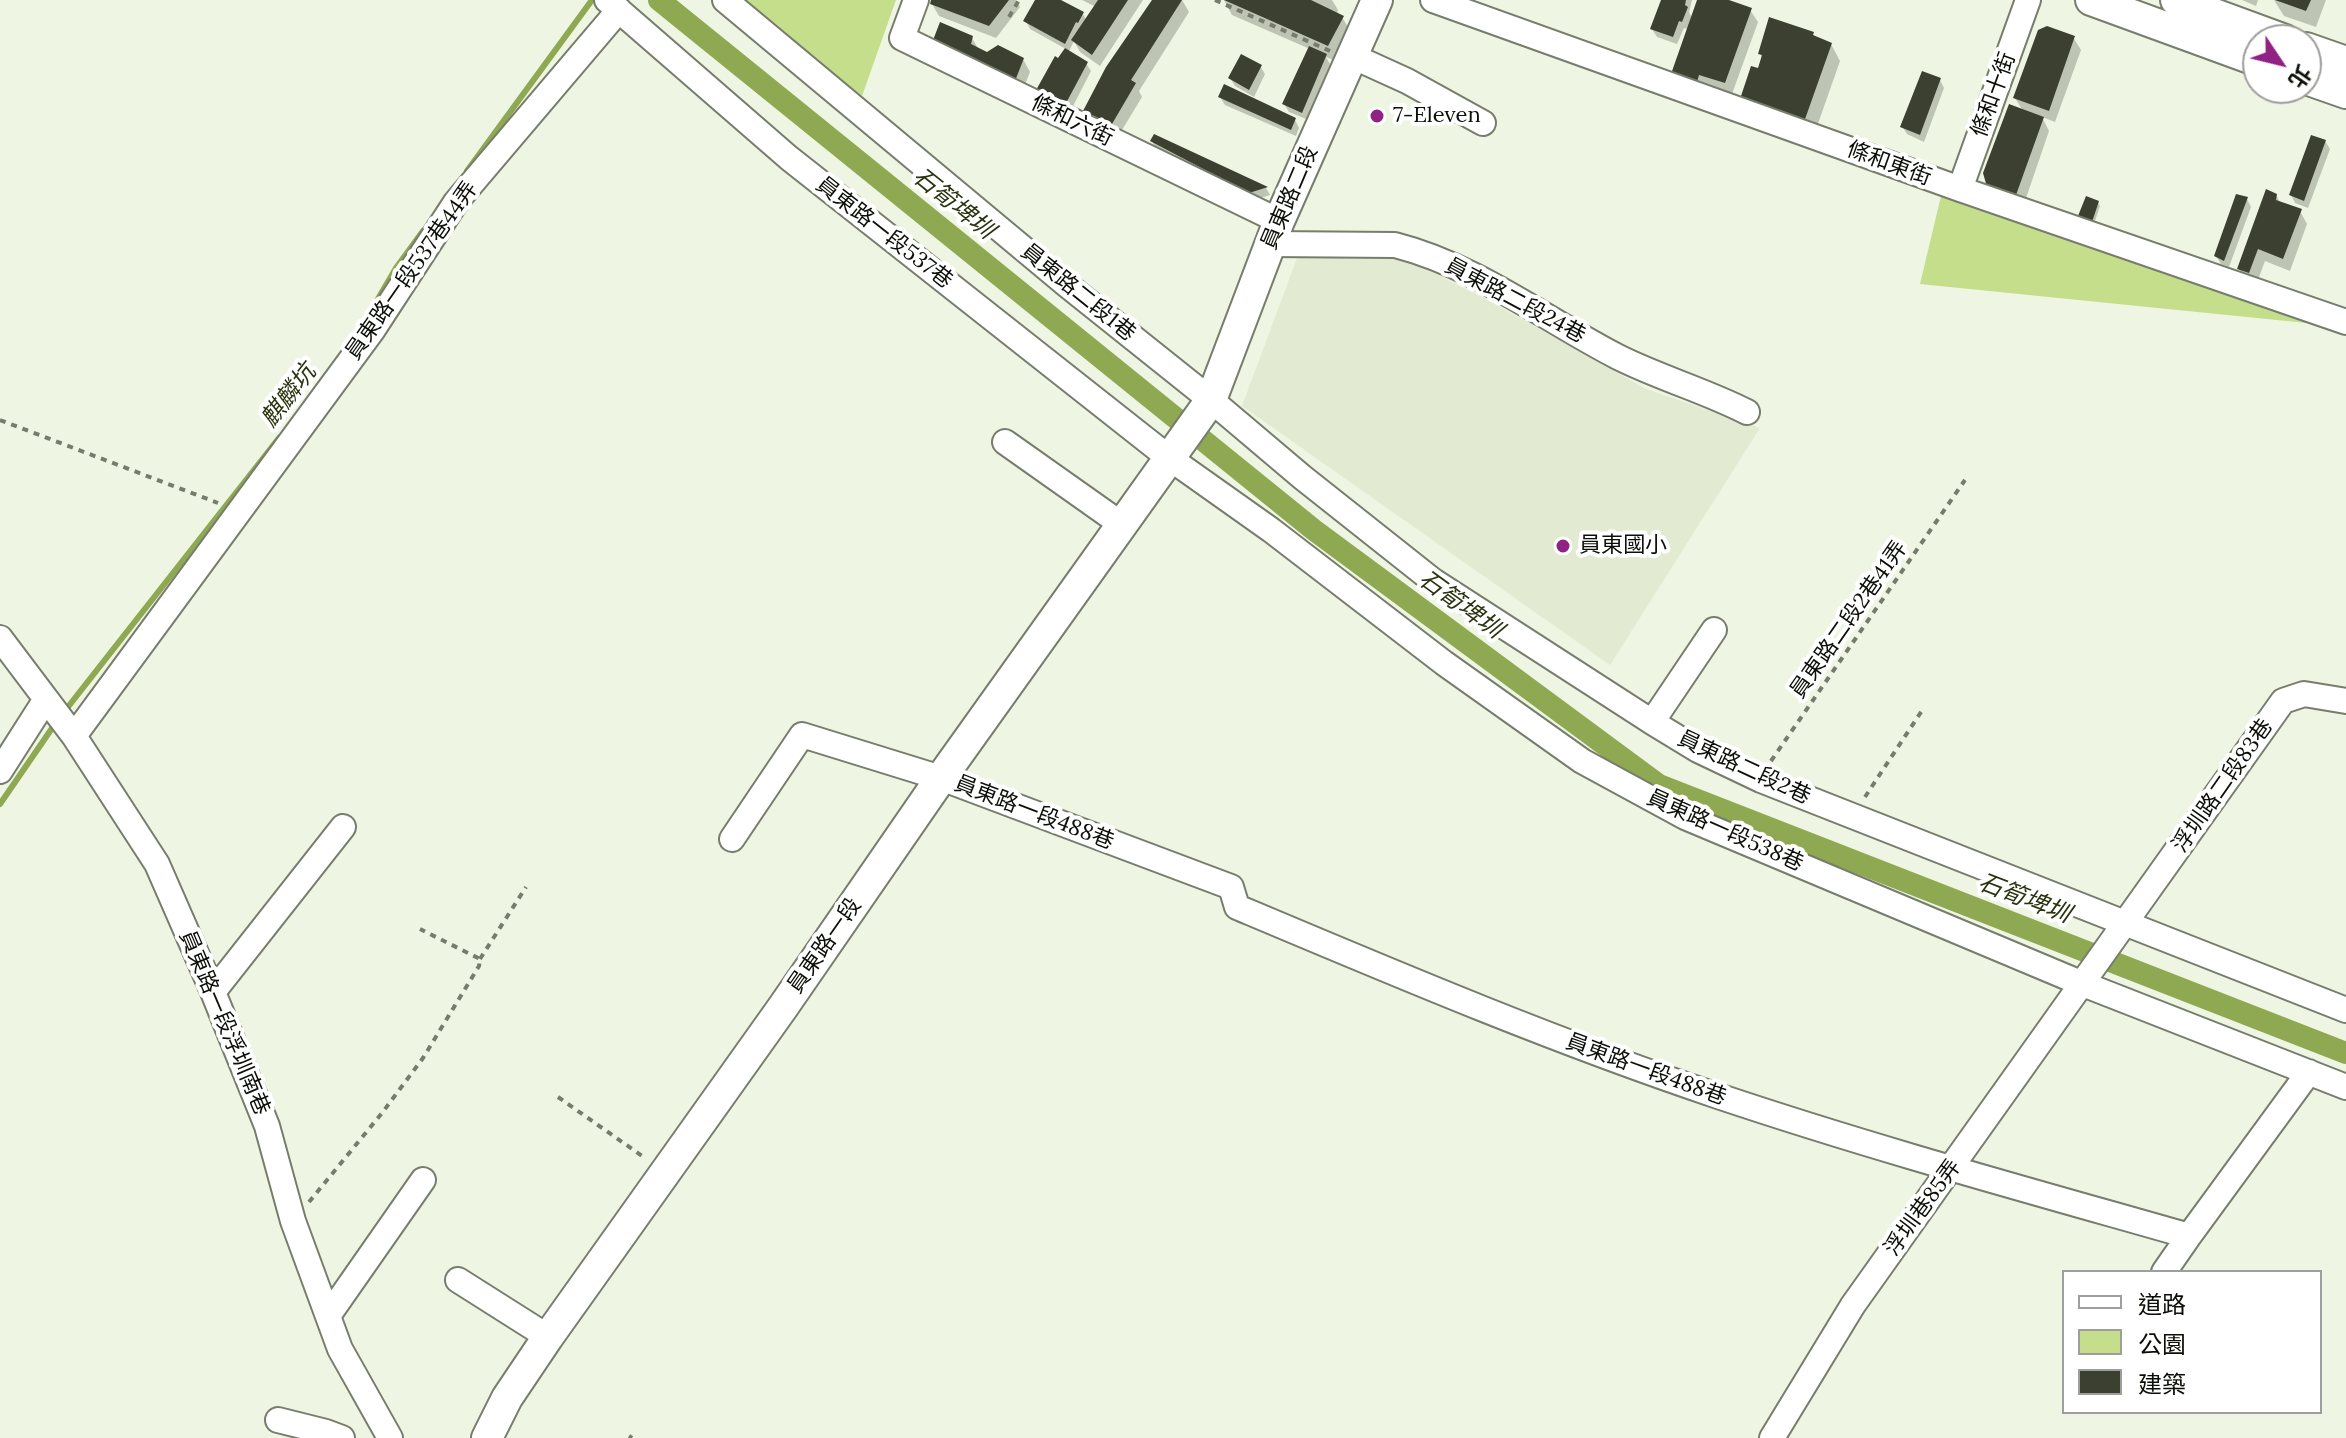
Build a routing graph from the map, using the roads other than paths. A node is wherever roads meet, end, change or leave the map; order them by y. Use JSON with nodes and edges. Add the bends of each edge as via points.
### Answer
{"nodes":[{"id":1,"x":725,"y":0,"type":"edge"},
{"id":2,"x":916,"y":0,"type":"edge"},
{"id":3,"x":1377,"y":0,"type":"edge"},
{"id":4,"x":1433,"y":0,"type":"edge"},
{"id":5,"x":2028,"y":0,"type":"edge"},
{"id":6,"x":2091,"y":0,"type":"edge"},
{"id":7,"x":2176,"y":0,"type":"edge"},
{"id":8,"x":613,"y":5,"type":"edge"},
{"id":9,"x":2242,"y":24,"type":"edge"},
{"id":10,"x":2322,"y":54,"type":"edge"},
{"id":11,"x":2242,"y":55,"type":"edge"},
{"id":12,"x":1352,"y":56,"type":"junction"},
{"id":13,"x":2346,"y":62,"type":"edge"},
{"id":14,"x":2322,"y":85,"type":"edge"},
{"id":15,"x":2346,"y":93,"type":"edge"},
{"id":16,"x":1483,"y":123,"type":"dead end"},
{"id":17,"x":1960,"y":189,"type":"junction"},
{"id":18,"x":1275,"y":232,"type":"junction"},
{"id":19,"x":2346,"y":322,"type":"edge"},
{"id":20,"x":1211,"y":400,"type":"junction"},
{"id":21,"x":1747,"y":412,"type":"dead end"},
{"id":22,"x":1005,"y":442,"type":"dead end"},
{"id":23,"x":1168,"y":457,"type":"junction"},
{"id":24,"x":1121,"y":524,"type":"junction"},
{"id":25,"x":1714,"y":630,"type":"dead end"},
{"id":26,"x":0,"y":638,"type":"edge"},
{"id":27,"x":46,"y":699,"type":"junction"},
{"id":28,"x":2346,"y":701,"type":"edge"},
{"id":29,"x":1652,"y":722,"type":"junction"},
{"id":30,"x":74,"y":736,"type":"junction"},
{"id":31,"x":0,"y":771,"type":"edge"},
{"id":32,"x":941,"y":778,"type":"junction"},
{"id":33,"x":343,"y":827,"type":"dead end"},
{"id":34,"x":732,"y":839,"type":"dead end"},
{"id":35,"x":2125,"y":924,"type":"junction"},
{"id":36,"x":2083,"y":984,"type":"junction"},
{"id":37,"x":213,"y":992,"type":"junction"},
{"id":38,"x":2346,"y":1010,"type":"edge"},
{"id":39,"x":2309,"y":1072,"type":"junction"},
{"id":40,"x":2346,"y":1087,"type":"edge"},
{"id":41,"x":1952,"y":1169,"type":"junction"},
{"id":42,"x":423,"y":1180,"type":"dead end"},
{"id":43,"x":2189,"y":1236,"type":"junction"},
{"id":44,"x":2165,"y":1270,"type":"edge"},
{"id":45,"x":458,"y":1280,"type":"dead end"},
{"id":46,"x":328,"y":1316,"type":"junction"},
{"id":47,"x":548,"y":1337,"type":"junction"},
{"id":48,"x":278,"y":1420,"type":"dead end"},
{"id":49,"x":342,"y":1438,"type":"edge"},
{"id":50,"x":390,"y":1438,"type":"edge"},
{"id":51,"x":487,"y":1438,"type":"edge"},
{"id":52,"x":1772,"y":1438,"type":"edge"}],
"edges":[{"from":1,"to":20,"type":"street","name":"員東路二段1巷"},
{"from":2,"to":18,"type":"street","name":"條和六街","via":[[902,38]]},
{"from":3,"to":12,"type":"main road","name":"員東路二段"},
{"from":4,"to":17,"type":"street","name":"條和東街"},
{"from":5,"to":17,"type":"street","name":"條和十街"},
{"from":6,"to":11,"type":"main road"},
{"from":7,"to":9,"type":"main road"},
{"from":8,"to":23,"type":"street","name":"員東路一段537巷","via":[[789,158]]},
{"from":8,"to":30,"type":"street","name":"員東路一段537巷44弄","via":[[456,202],[372,331]]},
{"from":10,"to":13,"type":"main road"},
{"from":12,"to":16,"type":"street"},
{"from":12,"to":18,"type":"main road","name":"員東路二段"},
{"from":14,"to":15,"type":"main road"},
{"from":17,"to":19,"type":"street","name":"條和東街"},
{"from":18,"to":20,"type":"main road","name":"員東路二段"},
{"from":18,"to":21,"type":"street","name":"員東路二段24巷","via":[[1411,249],[1478,276],[1620,358]]},
{"from":20,"to":23,"type":"main road","name":"員東路二段"},
{"from":20,"to":29,"type":"street","name":"員東路二段2巷","via":[[1432,580]]},
{"from":22,"to":24,"type":"street"},
{"from":23,"to":24,"type":"main road","name":"員東路一段"},
{"from":23,"to":36,"type":"street","name":"員東路一段538巷","via":[[1582,761],[1685,817]]},
{"from":24,"to":32,"type":"main road","name":"員東路一段"},
{"from":25,"to":29,"type":"street"},
{"from":26,"to":27,"type":"street","name":"員東路一段浮圳南巷"},
{"from":27,"to":30,"type":"street","name":"員東路一段浮圳南巷"},
{"from":27,"to":31,"type":"street"},
{"from":28,"to":35,"type":"street","name":"浮圳路二段83巷","via":[[2304,694],[2283,701]]},
{"from":29,"to":35,"type":"street","name":"員東路二段2巷","via":[[1761,780]]},
{"from":30,"to":37,"type":"street","name":"員東路一段浮圳南巷","via":[[157,864]]},
{"from":32,"to":34,"type":"street","via":[[802,735]]},
{"from":32,"to":41,"type":"street","name":"員東路一段488巷","via":[[1231,887],[1237,907],[1505,1019],[1718,1096]]},
{"from":32,"to":47,"type":"main road","name":"員東路一段"},
{"from":33,"to":37,"type":"street"},
{"from":35,"to":36,"type":"street","name":"浮圳路二段83巷"},
{"from":35,"to":38,"type":"street","name":"員東路二段2巷"},
{"from":36,"to":39,"type":"street","name":"員東路一段538巷"},
{"from":36,"to":41,"type":"street","name":"浮圳巷85弄"},
{"from":37,"to":46,"type":"street","name":"員東路一段浮圳南巷","via":[[267,1126],[293,1221]]},
{"from":39,"to":40,"type":"street","name":"員東路一段538巷"},
{"from":39,"to":43,"type":"street"},
{"from":41,"to":43,"type":"street","name":"員東路一段488巷"},
{"from":41,"to":52,"type":"street","name":"浮圳巷85弄","via":[[1853,1305]]},
{"from":42,"to":46,"type":"street"},
{"from":43,"to":44,"type":"street"},
{"from":45,"to":47,"type":"street"},
{"from":46,"to":50,"type":"street","name":"員東路一段浮圳南巷","via":[[340,1349]]},
{"from":47,"to":51,"type":"main road","name":"員東路一段"},
{"from":48,"to":49,"type":"street"}]}
